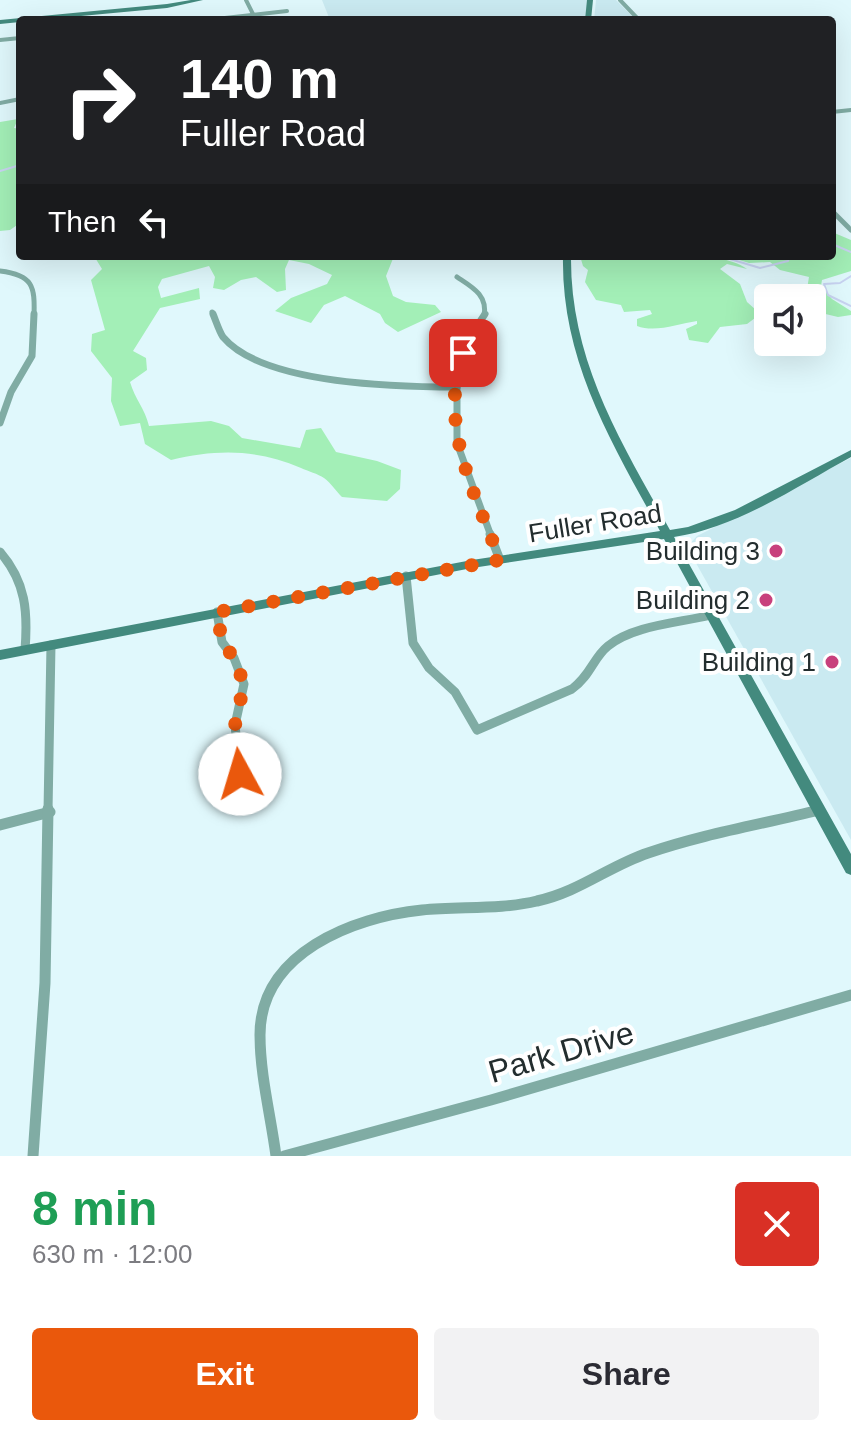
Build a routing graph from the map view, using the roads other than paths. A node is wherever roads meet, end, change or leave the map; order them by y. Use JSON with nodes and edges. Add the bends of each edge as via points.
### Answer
{"nodes":[{"id":1,"x":200,"y":0,"type":"edge"},
{"id":2,"x":620,"y":0,"type":"edge"},
{"id":3,"x":287,"y":11,"type":"dead end"},
{"id":4,"x":70,"y":16,"type":"edge"},
{"id":5,"x":265,"y":16,"type":"edge"},
{"id":6,"x":635,"y":16,"type":"edge"},
{"id":7,"x":836,"y":215,"type":"edge"},
{"id":8,"x":851,"y":230,"type":"edge"},
{"id":9,"x":567,"y":260,"type":"edge"},
{"id":10,"x":0,"y":271,"type":"edge"},
{"id":11,"x":457,"y":277,"type":"dead end"},
{"id":12,"x":212,"y":312,"type":"dead end"},
{"id":13,"x":457,"y":387,"type":"junction"},
{"id":14,"x":0,"y":423,"type":"edge"},
{"id":15,"x":851,"y":453,"type":"edge"},
{"id":16,"x":667,"y":535,"type":"junction"},
{"id":17,"x":0,"y":552,"type":"edge"},
{"id":18,"x":500,"y":560,"type":"junction"},
{"id":19,"x":406,"y":576,"type":"junction"},
{"id":20,"x":217,"y":612,"type":"junction"},
{"id":21,"x":711,"y":615,"type":"junction"},
{"id":22,"x":51,"y":645,"type":"junction"},
{"id":23,"x":25,"y":650,"type":"junction"},
{"id":24,"x":0,"y":655,"type":"edge"},
{"id":25,"x":240,"y":774,"type":"dead end"},
{"id":26,"x":819,"y":810,"type":"junction"},
{"id":27,"x":50,"y":812,"type":"junction"},
{"id":28,"x":0,"y":825,"type":"edge"},
{"id":29,"x":851,"y":868,"type":"edge"},
{"id":30,"x":851,"y":995,"type":"edge"},
{"id":31,"x":33,"y":1156,"type":"edge"},
{"id":32,"x":276,"y":1156,"type":"edge"},
{"id":33,"x":284,"y":1156,"type":"edge"}],
"edges":[{"from":1,"to":4,"type":"main road"},
{"from":2,"to":6,"type":"street"},
{"from":3,"to":5,"type":"street"},
{"from":7,"to":8,"type":"street"},
{"from":9,"to":16,"type":"main road","via":[[571,315],[591,387]]},
{"from":10,"to":14,"type":"street","via":[[26,279],[35,293],[32,356]]},
{"from":11,"to":13,"type":"street","via":[[480,293],[486,307],[463,353]]},
{"from":12,"to":13,"type":"street","via":[[221,335],[266,364],[323,380]]},
{"from":13,"to":18,"type":"street","via":[[458,450]]},
{"from":15,"to":16,"type":"main road","name":"Fuller Road","via":[[719,522]]},
{"from":16,"to":18,"type":"main road","name":"Fuller Road"},
{"from":16,"to":21,"type":"main road"},
{"from":17,"to":23,"type":"street","via":[[26,594]]},
{"from":18,"to":19,"type":"main road","name":"Fuller Road"},
{"from":19,"to":20,"type":"main road","name":"Fuller Road"},
{"from":19,"to":21,"type":"street","via":[[413,643],[429,668],[455,692],[477,730],[572,689],[586,679],[605,648],[623,636]]},
{"from":20,"to":22,"type":"main road","name":"Fuller Road"},
{"from":20,"to":25,"type":"street","via":[[222,642],[244,684],[235,725]]},
{"from":21,"to":26,"type":"main road"},
{"from":22,"to":23,"type":"main road","name":"Fuller Road"},
{"from":22,"to":27,"type":"street"},
{"from":23,"to":24,"type":"main road","name":"Fuller Road"},
{"from":26,"to":29,"type":"main road"},
{"from":26,"to":32,"type":"street","via":[[646,853],[580,888],[535,902],[419,910],[362,923],[294,958],[267,998],[260,1034]]},
{"from":27,"to":28,"type":"street"},
{"from":27,"to":31,"type":"street"},
{"from":30,"to":33,"type":"street","name":"Park Drive"}]}
